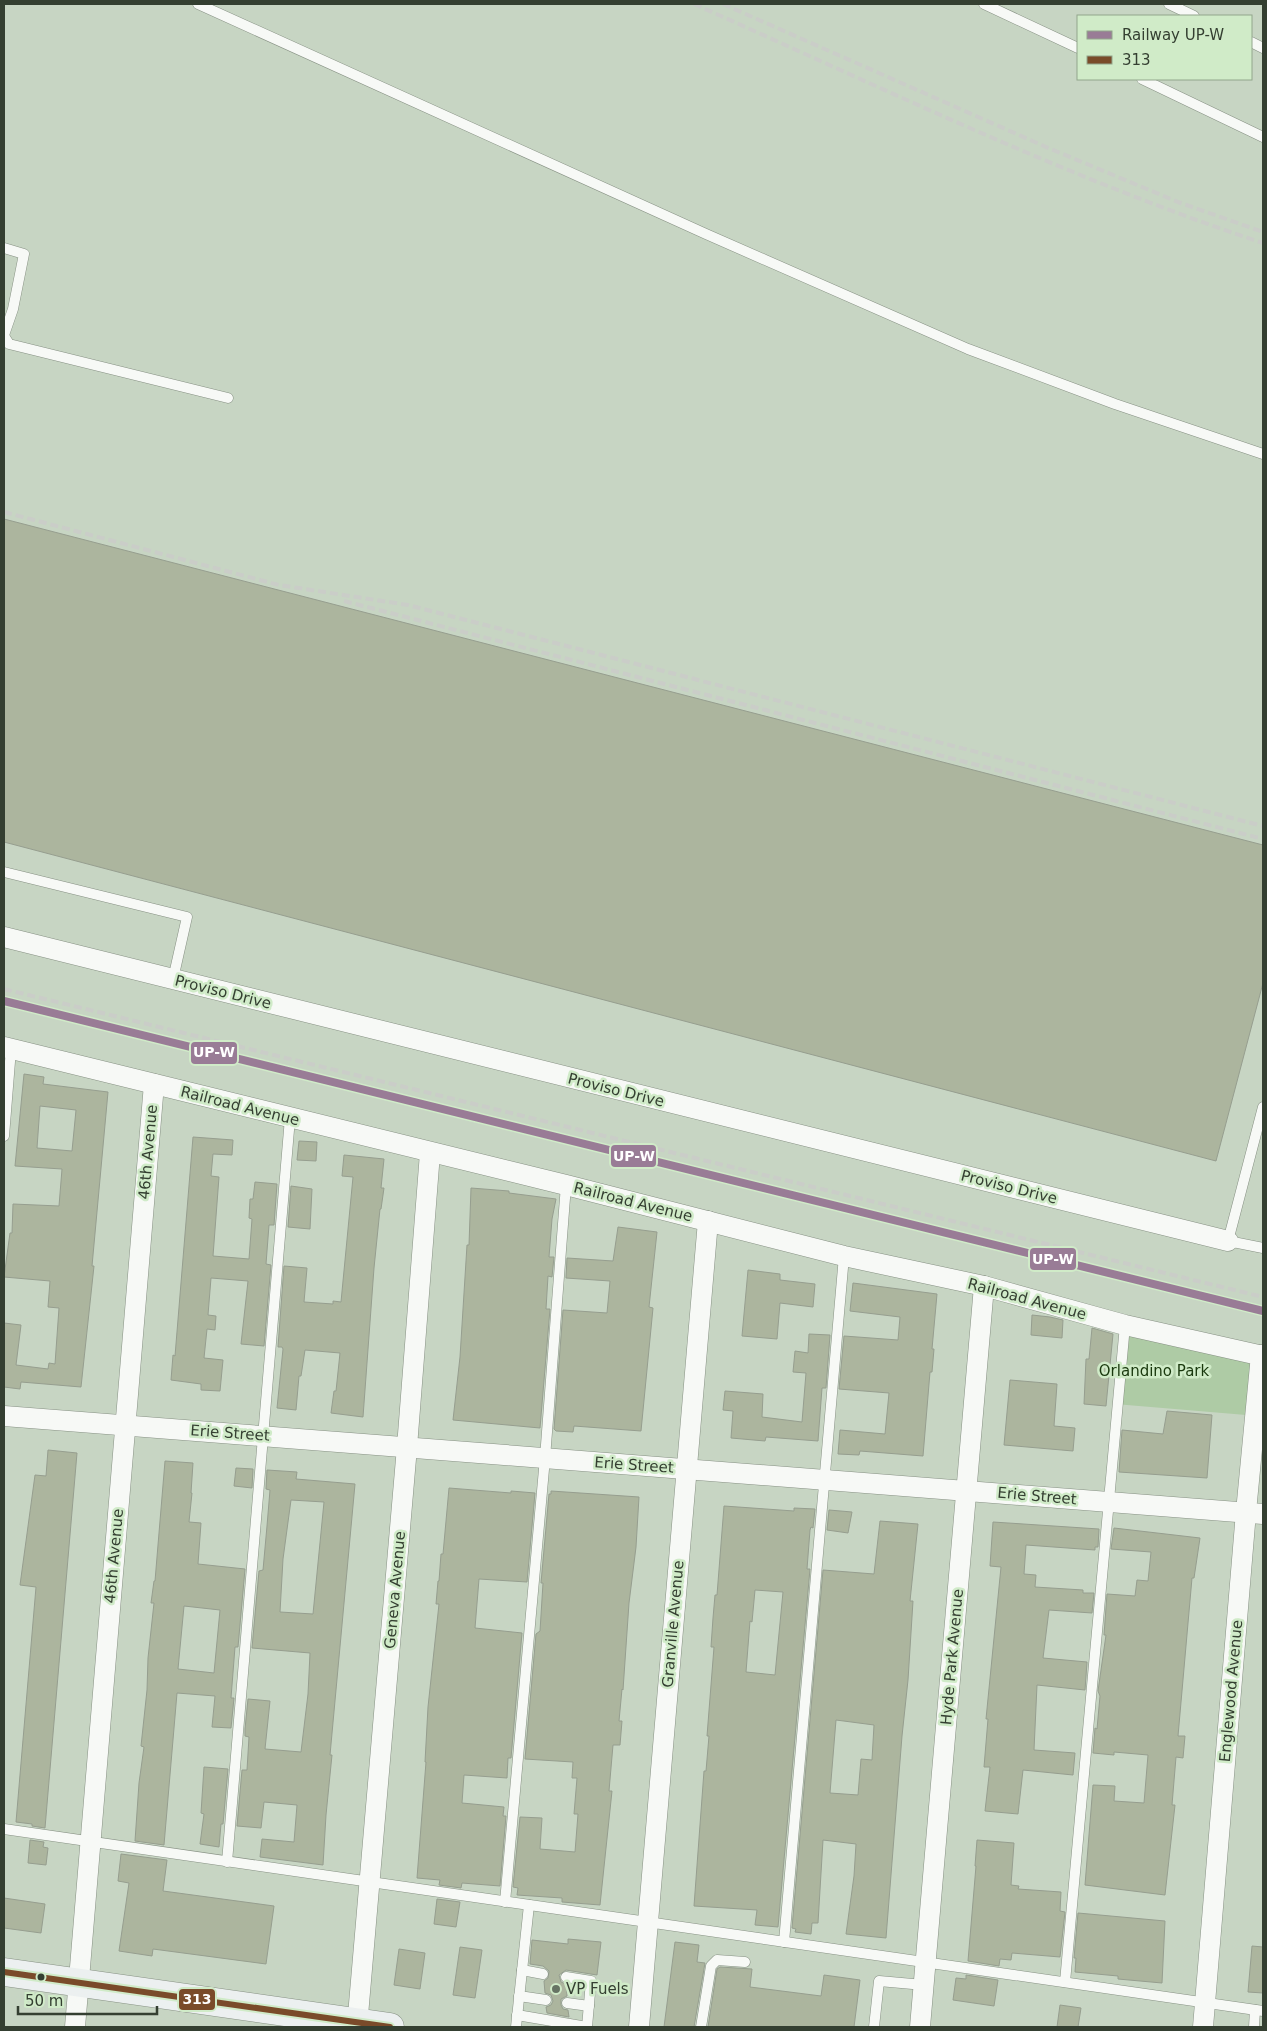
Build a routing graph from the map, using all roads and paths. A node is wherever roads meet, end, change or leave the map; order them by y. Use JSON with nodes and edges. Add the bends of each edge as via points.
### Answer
{"nodes":[{"id":1,"x":198,"y":4,"type":"edge"},
{"id":2,"x":984,"y":4,"type":"edge"},
{"id":3,"x":1169,"y":4,"type":"edge"},
{"id":4,"x":1192,"y":15,"type":"edge"},
{"id":5,"x":1077,"y":48,"type":"edge"},
{"id":6,"x":1144,"y":80,"type":"edge"},
{"id":7,"x":1263,"y":136,"type":"edge"},
{"id":8,"x":4,"y":248,"type":"edge"},
{"id":9,"x":4,"y":336,"type":"edge"},
{"id":10,"x":228,"y":398,"type":"dead end"},
{"id":11,"x":1263,"y":454,"type":"edge"},
{"id":12,"x":4,"y":872,"type":"edge"},
{"id":13,"x":4,"y":937,"type":"edge"},
{"id":14,"x":173,"y":979,"type":"junction"},
{"id":15,"x":7,"y":1048,"type":"edge"},
{"id":16,"x":154,"y":1084,"type":"junction"},
{"id":17,"x":1263,"y":1113,"type":"edge"},
{"id":18,"x":290,"y":1118,"type":"junction"},
{"id":19,"x":4,"y":1136,"type":"edge"},
{"id":20,"x":430,"y":1153,"type":"junction"},
{"id":21,"x":566,"y":1185,"type":"junction"},
{"id":22,"x":708,"y":1221,"type":"junction"},
{"id":23,"x":1228,"y":1241,"type":"junction"},
{"id":24,"x":1263,"y":1248,"type":"edge"},
{"id":25,"x":844,"y":1256,"type":"junction"},
{"id":26,"x":984,"y":1286,"type":"junction"},
{"id":27,"x":1125,"y":1325,"type":"junction"},
{"id":28,"x":1262,"y":1356,"type":"edge"},
{"id":29,"x":4,"y":1416,"type":"edge"},
{"id":30,"x":124,"y":1426,"type":"junction"},
{"id":31,"x":264,"y":1436,"type":"junction"},
{"id":32,"x":407,"y":1447,"type":"junction"},
{"id":33,"x":545,"y":1458,"type":"junction"},
{"id":34,"x":687,"y":1469,"type":"junction"},
{"id":35,"x":825,"y":1480,"type":"junction"},
{"id":36,"x":967,"y":1490,"type":"junction"},
{"id":37,"x":1109,"y":1502,"type":"junction"},
{"id":38,"x":1254,"y":1513,"type":"edge"},
{"id":39,"x":4,"y":1829,"type":"edge"},
{"id":40,"x":90,"y":1842,"type":"junction"},
{"id":41,"x":227,"y":1862,"type":"junction"},
{"id":42,"x":370,"y":1882,"type":"junction"},
{"id":43,"x":506,"y":1902,"type":"junction"},
{"id":44,"x":529,"y":1905,"type":"junction"},
{"id":45,"x":647,"y":1922,"type":"junction"},
{"id":46,"x":784,"y":1942,"type":"junction"},
{"id":47,"x":745,"y":1962,"type":"dead end"},
{"id":48,"x":926,"y":1962,"type":"junction"},
{"id":49,"x":522,"y":1970,"type":"junction"},
{"id":50,"x":4,"y":1972,"type":"edge"},
{"id":51,"x":544,"y":1974,"type":"dead end"},
{"id":52,"x":566,"y":1978,"type":"dead end"},
{"id":53,"x":1065,"y":1982,"type":"junction"},
{"id":54,"x":79,"y":1983,"type":"junction"},
{"id":55,"x":924,"y":1985,"type":"junction"},
{"id":56,"x":519,"y":1996,"type":"junction"},
{"id":57,"x":546,"y":2000,"type":"dead end"},
{"id":58,"x":1205,"y":2002,"type":"junction"},
{"id":59,"x":567,"y":2003,"type":"dead end"},
{"id":60,"x":589,"y":2006,"type":"junction"},
{"id":61,"x":1259,"y":2011,"type":"edge"},
{"id":62,"x":517,"y":2015,"type":"junction"},
{"id":63,"x":357,"y":2025,"type":"edge"},
{"id":64,"x":75,"y":2027,"type":"edge"},
{"id":65,"x":390,"y":2027,"type":"edge"},
{"id":66,"x":516,"y":2027,"type":"edge"},
{"id":67,"x":587,"y":2027,"type":"edge"},
{"id":68,"x":639,"y":2027,"type":"edge"},
{"id":69,"x":701,"y":2027,"type":"edge"},
{"id":70,"x":874,"y":2027,"type":"edge"},
{"id":71,"x":920,"y":2027,"type":"edge"},
{"id":72,"x":1203,"y":2027,"type":"edge"},
{"id":73,"x":1254,"y":2027,"type":"edge"}],
"edges":[{"from":1,"to":11,"type":"lane","via":[[968,349],[1115,404]]},
{"from":2,"to":5,"type":"lane"},
{"from":3,"to":4,"type":"lane"},
{"from":6,"to":7,"type":"lane"},
{"from":8,"to":9,"type":"lane","via":[[24,254]]},
{"from":9,"to":10,"type":"lane","via":[[9,344]]},
{"from":12,"to":14,"type":"lane","via":[[187,917]]},
{"from":13,"to":14,"type":"street","name":"Proviso Drive"},
{"from":14,"to":23,"type":"street","name":"Proviso Drive"},
{"from":15,"to":16,"type":"street","name":"Railroad Avenue"},
{"from":15,"to":19,"type":"lane"},
{"from":16,"to":18,"type":"street","name":"Railroad Avenue"},
{"from":16,"to":30,"type":"street","name":"46th Avenue"},
{"from":17,"to":23,"type":"lane"},
{"from":18,"to":20,"type":"street","name":"Railroad Avenue"},
{"from":18,"to":31,"type":"lane"},
{"from":20,"to":21,"type":"street","name":"Railroad Avenue"},
{"from":20,"to":32,"type":"street","name":"Geneva Avenue"},
{"from":21,"to":22,"type":"street","name":"Railroad Avenue"},
{"from":21,"to":33,"type":"lane"},
{"from":22,"to":25,"type":"street","name":"Railroad Avenue"},
{"from":22,"to":34,"type":"street","name":"Granville Avenue"},
{"from":23,"to":24,"type":"lane"},
{"from":25,"to":26,"type":"street","name":"Railroad Avenue"},
{"from":25,"to":35,"type":"lane"},
{"from":26,"to":27,"type":"street","name":"Railroad Avenue"},
{"from":26,"to":36,"type":"street","name":"Hyde Park Avenue"},
{"from":27,"to":28,"type":"street","name":"Railroad Avenue"},
{"from":27,"to":37,"type":"lane"},
{"from":28,"to":38,"type":"street","name":"Englewood Avenue"},
{"from":29,"to":30,"type":"street","name":"Erie Street"},
{"from":30,"to":31,"type":"street","name":"Erie Street"},
{"from":30,"to":40,"type":"street","name":"46th Avenue"},
{"from":31,"to":32,"type":"street","name":"Erie Street"},
{"from":31,"to":41,"type":"lane"},
{"from":32,"to":33,"type":"street","name":"Erie Street"},
{"from":32,"to":42,"type":"street","name":"Geneva Avenue"},
{"from":33,"to":34,"type":"street","name":"Erie Street"},
{"from":33,"to":43,"type":"lane"},
{"from":34,"to":35,"type":"street","name":"Erie Street"},
{"from":34,"to":45,"type":"street","name":"Granville Avenue"},
{"from":35,"to":36,"type":"street","name":"Erie Street"},
{"from":35,"to":46,"type":"lane"},
{"from":36,"to":37,"type":"street","name":"Erie Street"},
{"from":36,"to":48,"type":"street","name":"Hyde Park Avenue"},
{"from":37,"to":38,"type":"street","name":"Erie Street"},
{"from":37,"to":53,"type":"lane"},
{"from":38,"to":58,"type":"street","name":"Englewood Avenue"},
{"from":39,"to":40,"type":"lane"},
{"from":40,"to":41,"type":"lane"},
{"from":40,"to":54,"type":"street","name":"46th Avenue"},
{"from":41,"to":42,"type":"lane"},
{"from":42,"to":43,"type":"lane"},
{"from":42,"to":63,"type":"street","name":"Geneva Avenue"},
{"from":43,"to":44,"type":"lane"},
{"from":44,"to":45,"type":"lane"},
{"from":44,"to":49,"type":"lane"},
{"from":45,"to":46,"type":"lane"},
{"from":45,"to":68,"type":"street","name":"Granville Avenue"},
{"from":46,"to":48,"type":"lane"},
{"from":47,"to":69,"type":"lane","via":[[717,1960],[711,1966]]},
{"from":48,"to":53,"type":"lane"},
{"from":48,"to":55,"type":"street","name":"Hyde Park Avenue"},
{"from":49,"to":51,"type":"lane"},
{"from":49,"to":56,"type":"lane"},
{"from":50,"to":54,"type":"main road"},
{"from":52,"to":60,"type":"lane","via":[[591,1981]]},
{"from":53,"to":58,"type":"lane"},
{"from":54,"to":63,"type":"main road"},
{"from":54,"to":64,"type":"street","name":"46th Avenue"},
{"from":55,"to":70,"type":"lane","via":[[879,1981]]},
{"from":55,"to":71,"type":"street","name":"Hyde Park Avenue"},
{"from":56,"to":57,"type":"lane"},
{"from":56,"to":62,"type":"lane"},
{"from":58,"to":61,"type":"lane"},
{"from":58,"to":72,"type":"street","name":"Englewood Avenue"},
{"from":59,"to":60,"type":"lane"},
{"from":60,"to":67,"type":"lane"},
{"from":61,"to":73,"type":"lane"},
{"from":62,"to":66,"type":"lane"},
{"from":62,"to":67,"type":"lane"},
{"from":63,"to":65,"type":"main road"}]}
